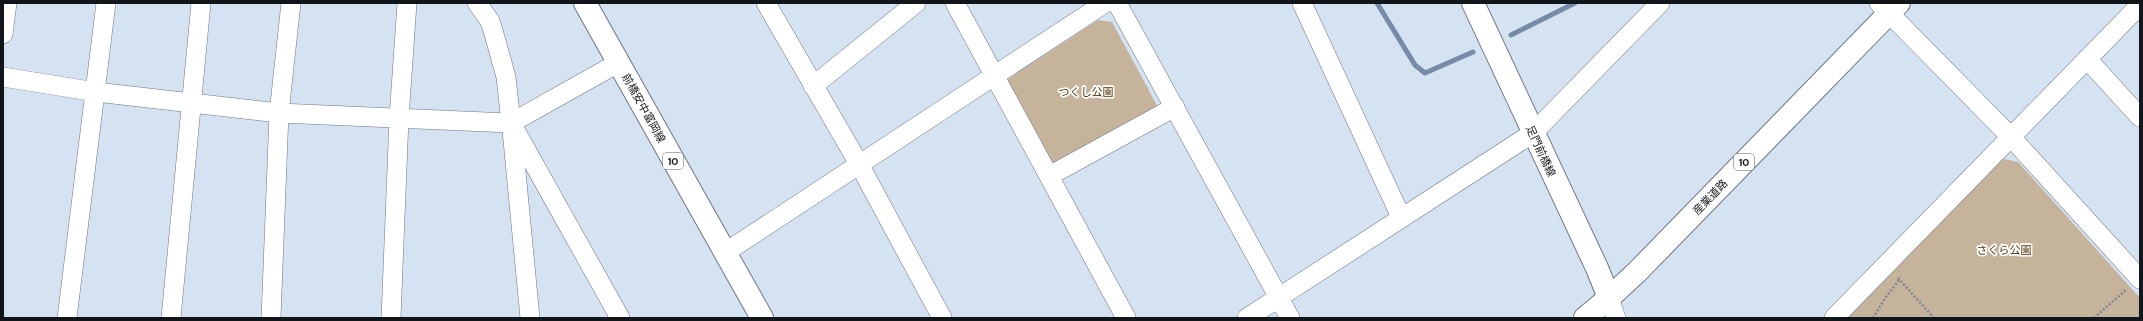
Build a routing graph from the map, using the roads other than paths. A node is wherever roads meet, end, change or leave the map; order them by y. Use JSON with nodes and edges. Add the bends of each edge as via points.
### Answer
{"nodes":[{"id":1,"x":7,"y":3,"type":"edge"},
{"id":2,"x":106,"y":3,"type":"edge"},
{"id":3,"x":201,"y":3,"type":"edge"},
{"id":4,"x":291,"y":3,"type":"edge"},
{"id":5,"x":407,"y":3,"type":"edge"},
{"id":6,"x":477,"y":3,"type":"edge"},
{"id":7,"x":585,"y":3,"type":"edge"},
{"id":8,"x":766,"y":3,"type":"edge"},
{"id":9,"x":916,"y":3,"type":"edge"},
{"id":10,"x":955,"y":3,"type":"edge"},
{"id":11,"x":1105,"y":3,"type":"edge"},
{"id":12,"x":1117,"y":3,"type":"edge"},
{"id":13,"x":1302,"y":3,"type":"edge"},
{"id":14,"x":1473,"y":3,"type":"edge"},
{"id":15,"x":1657,"y":4,"type":"edge"},
{"id":16,"x":2140,"y":5,"type":"edge"},
{"id":17,"x":1889,"y":7,"type":"edge"},
{"id":18,"x":3,"y":34,"type":"edge"},
{"id":19,"x":2087,"y":59,"type":"junction"},
{"id":20,"x":618,"y":63,"type":"junction"},
{"id":21,"x":994,"y":75,"type":"junction"},
{"id":22,"x":3,"y":77,"type":"edge"},
{"id":23,"x":813,"y":86,"type":"junction"},
{"id":24,"x":96,"y":92,"type":"junction"},
{"id":25,"x":191,"y":103,"type":"junction"},
{"id":26,"x":1175,"y":107,"type":"junction"},
{"id":27,"x":279,"y":113,"type":"junction"},
{"id":28,"x":2140,"y":117,"type":"edge"},
{"id":29,"x":398,"y":118,"type":"junction"},
{"id":30,"x":511,"y":123,"type":"junction"},
{"id":31,"x":1533,"y":132,"type":"junction"},
{"id":32,"x":2010,"y":136,"type":"junction"},
{"id":33,"x":859,"y":164,"type":"junction"},
{"id":34,"x":1050,"y":176,"type":"junction"},
{"id":35,"x":1401,"y":217,"type":"junction"},
{"id":36,"x":726,"y":252,"type":"junction"},
{"id":37,"x":2135,"y":283,"type":"edge"},
{"id":38,"x":1279,"y":298,"type":"junction"},
{"id":39,"x":1613,"y":308,"type":"edge"},
{"id":40,"x":67,"y":318,"type":"edge"},
{"id":41,"x":172,"y":318,"type":"edge"},
{"id":42,"x":271,"y":318,"type":"edge"},
{"id":43,"x":391,"y":318,"type":"edge"},
{"id":44,"x":530,"y":318,"type":"edge"},
{"id":45,"x":620,"y":318,"type":"edge"},
{"id":46,"x":762,"y":318,"type":"edge"},
{"id":47,"x":942,"y":318,"type":"edge"},
{"id":48,"x":1126,"y":318,"type":"edge"},
{"id":49,"x":1247,"y":318,"type":"edge"},
{"id":50,"x":1290,"y":318,"type":"edge"},
{"id":51,"x":1585,"y":318,"type":"edge"},
{"id":52,"x":1834,"y":318,"type":"edge"}],
"edges":[{"from":1,"to":18,"type":"street"},
{"from":2,"to":24,"type":"street"},
{"from":3,"to":25,"type":"street"},
{"from":4,"to":27,"type":"street"},
{"from":5,"to":29,"type":"street"},
{"from":6,"to":30,"type":"street","via":[[490,22],[498,48],[506,77]]},
{"from":7,"to":20,"type":"main road","name":"前橋安中富岡線","number":"10"},
{"from":8,"to":23,"type":"street"},
{"from":9,"to":23,"type":"street"},
{"from":10,"to":21,"type":"street"},
{"from":11,"to":21,"type":"street"},
{"from":12,"to":26,"type":"street"},
{"from":13,"to":35,"type":"street"},
{"from":14,"to":31,"type":"main road","name":"足門前橋線"},
{"from":15,"to":31,"type":"street"},
{"from":16,"to":19,"type":"street"},
{"from":17,"to":32,"type":"street"},
{"from":17,"to":39,"type":"main road","name":"産業道路","number":"10"},
{"from":19,"to":28,"type":"street"},
{"from":19,"to":32,"type":"street"},
{"from":20,"to":30,"type":"street"},
{"from":20,"to":36,"type":"main road","name":"前橋安中富岡線","number":"10"},
{"from":21,"to":33,"type":"street"},
{"from":21,"to":34,"type":"street"},
{"from":22,"to":24,"type":"street"},
{"from":23,"to":33,"type":"street"},
{"from":24,"to":25,"type":"street"},
{"from":24,"to":40,"type":"street"},
{"from":25,"to":27,"type":"street"},
{"from":25,"to":41,"type":"street"},
{"from":26,"to":34,"type":"street"},
{"from":26,"to":38,"type":"street"},
{"from":27,"to":29,"type":"street"},
{"from":27,"to":42,"type":"street"},
{"from":29,"to":30,"type":"street"},
{"from":29,"to":43,"type":"street"},
{"from":30,"to":44,"type":"street"},
{"from":30,"to":45,"type":"street"},
{"from":31,"to":35,"type":"street"},
{"from":31,"to":39,"type":"main road","name":"足門前橋線"},
{"from":32,"to":37,"type":"street"},
{"from":32,"to":52,"type":"street"},
{"from":33,"to":36,"type":"street"},
{"from":33,"to":47,"type":"street"},
{"from":34,"to":48,"type":"street"},
{"from":35,"to":38,"type":"street"},
{"from":36,"to":46,"type":"main road","name":"前橋安中富岡線","number":"10"},
{"from":38,"to":49,"type":"street"},
{"from":38,"to":50,"type":"street"},
{"from":39,"to":51,"type":"main road","name":"産業道路","number":"10"}]}
